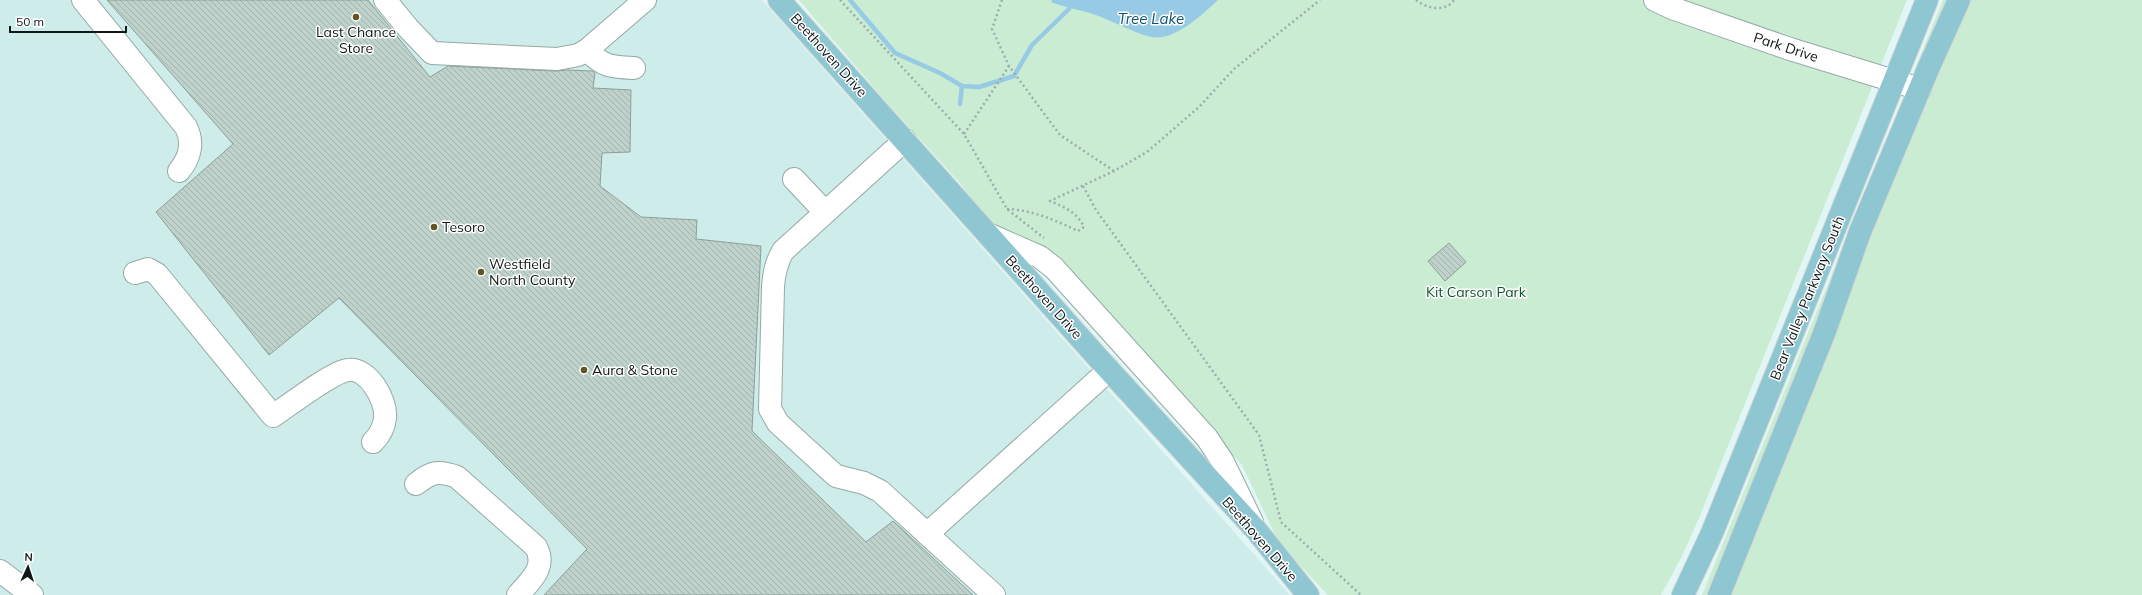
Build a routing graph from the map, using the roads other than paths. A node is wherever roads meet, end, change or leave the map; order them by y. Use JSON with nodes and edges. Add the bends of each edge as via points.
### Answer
{"nodes":[{"id":1,"x":83,"y":0,"type":"edge"},
{"id":2,"x":385,"y":0,"type":"edge"},
{"id":3,"x":645,"y":0,"type":"edge"},
{"id":4,"x":779,"y":0,"type":"edge"},
{"id":5,"x":1655,"y":0,"type":"edge"},
{"id":6,"x":1928,"y":0,"type":"edge"},
{"id":7,"x":1959,"y":0,"type":"edge"},
{"id":8,"x":587,"y":50,"type":"junction"},
{"id":9,"x":634,"y":68,"type":"dead end"},
{"id":10,"x":1894,"y":81,"type":"junction"},
{"id":11,"x":1920,"y":89,"type":"junction"},
{"id":12,"x":905,"y":140,"type":"junction"},
{"id":13,"x":179,"y":171,"type":"dead end"},
{"id":14,"x":794,"y":179,"type":"dead end"},
{"id":15,"x":825,"y":212,"type":"junction"},
{"id":16,"x":988,"y":234,"type":"junction"},
{"id":17,"x":135,"y":273,"type":"dead end"},
{"id":18,"x":1109,"y":370,"type":"junction"},
{"id":19,"x":373,"y":442,"type":"dead end"},
{"id":20,"x":416,"y":484,"type":"dead end"},
{"id":21,"x":1256,"y":530,"type":"junction"},
{"id":22,"x":927,"y":534,"type":"junction"},
{"id":23,"x":0,"y":571,"type":"edge"},
{"id":24,"x":32,"y":595,"type":"edge"},
{"id":25,"x":518,"y":595,"type":"edge"},
{"id":26,"x":994,"y":595,"type":"edge"},
{"id":27,"x":1308,"y":595,"type":"edge"},
{"id":28,"x":1683,"y":595,"type":"edge"},
{"id":29,"x":1719,"y":595,"type":"edge"}],
"edges":[{"from":1,"to":13,"type":"street","via":[[186,127],[190,140],[189,154]]},
{"from":2,"to":8,"type":"street","via":[[426,50],[437,54],[557,59],[578,55]]},
{"from":3,"to":8,"type":"street"},
{"from":4,"to":12,"type":"main road","name":"Beethoven Drive"},
{"from":5,"to":10,"type":"street","name":"Park Drive","via":[[1790,49]]},
{"from":6,"to":10,"type":"main road","name":"Bear Valley Parkway South"},
{"from":7,"to":11,"type":"main road","name":"Bear Valley Parkway South"},
{"from":8,"to":9,"type":"street","via":[[597,61],[607,66]]},
{"from":10,"to":11,"type":"street","name":"Park Drive"},
{"from":10,"to":28,"type":"main road","name":"Bear Valley Parkway South","via":[[1712,533]]},
{"from":11,"to":29,"type":"main road","name":"Bear Valley Parkway South","via":[[1860,232],[1825,331]]},
{"from":12,"to":15,"type":"street"},
{"from":12,"to":16,"type":"main road","name":"Beethoven Drive"},
{"from":14,"to":15,"type":"street"},
{"from":15,"to":22,"type":"street","via":[[783,251],[776,264],[773,287],[770,409],[778,423],[836,476],[864,483],[880,491]]},
{"from":16,"to":18,"type":"main road","name":"Beethoven Drive"},
{"from":16,"to":21,"type":"street","via":[[1040,257],[1054,268],[1207,438],[1223,462]]},
{"from":17,"to":19,"type":"street","via":[[148,269],[157,274],[273,416],[343,371],[359,371],[367,376],[381,399],[385,417],[381,432]]},
{"from":18,"to":21,"type":"main road","name":"Beethoven Drive"},
{"from":18,"to":22,"type":"street"},
{"from":20,"to":25,"type":"street","via":[[432,473],[457,477],[536,547],[540,555],[538,570]]},
{"from":21,"to":27,"type":"main road","name":"Beethoven Drive"},
{"from":22,"to":26,"type":"street"},
{"from":23,"to":24,"type":"street"}]}
